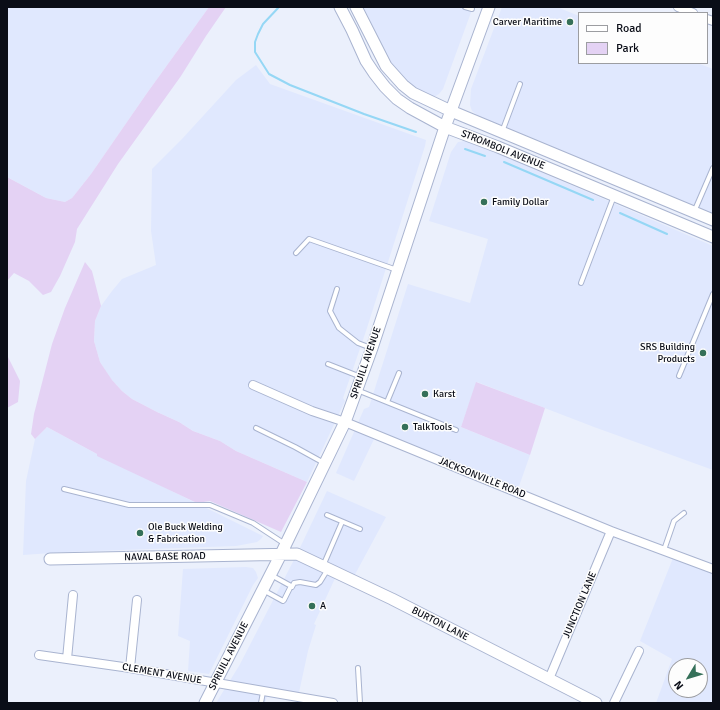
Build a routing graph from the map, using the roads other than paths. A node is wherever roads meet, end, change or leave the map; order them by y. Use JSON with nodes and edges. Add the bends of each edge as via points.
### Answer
{"nodes":[{"id":1,"x":340,"y":7,"type":"edge"},
{"id":2,"x":356,"y":7,"type":"edge"},
{"id":3,"x":465,"y":7,"type":"edge"},
{"id":4,"x":489,"y":7,"type":"edge"},
{"id":5,"x":678,"y":7,"type":"edge"},
{"id":6,"x":472,"y":10,"type":"dead end"},
{"id":7,"x":690,"y":12,"type":"edge"},
{"id":8,"x":520,"y":84,"type":"dead end"},
{"id":9,"x":451,"y":111,"type":"junction"},
{"id":10,"x":445,"y":127,"type":"junction"},
{"id":11,"x":502,"y":132,"type":"junction"},
{"id":12,"x":713,"y":168,"type":"edge"},
{"id":13,"x":614,"y":196,"type":"junction"},
{"id":14,"x":694,"y":213,"type":"junction"},
{"id":15,"x":713,"y":220,"type":"edge"},
{"id":16,"x":713,"y":237,"type":"edge"},
{"id":17,"x":296,"y":253,"type":"dead end"},
{"id":18,"x":397,"y":270,"type":"junction"},
{"id":19,"x":581,"y":283,"type":"dead end"},
{"id":20,"x":338,"y":289,"type":"dead end"},
{"id":21,"x":713,"y":294,"type":"edge"},
{"id":22,"x":372,"y":348,"type":"junction"},
{"id":23,"x":328,"y":364,"type":"dead end"},
{"id":24,"x":399,"y":373,"type":"dead end"},
{"id":25,"x":679,"y":376,"type":"dead end"},
{"id":26,"x":362,"y":377,"type":"junction"},
{"id":27,"x":253,"y":385,"type":"dead end"},
{"id":28,"x":357,"y":390,"type":"junction"},
{"id":29,"x":387,"y":402,"type":"junction"},
{"id":30,"x":345,"y":422,"type":"junction"},
{"id":31,"x":256,"y":428,"type":"dead end"},
{"id":32,"x":456,"y":430,"type":"dead end"},
{"id":33,"x":325,"y":464,"type":"junction"},
{"id":34,"x":64,"y":489,"type":"dead end"},
{"id":35,"x":684,"y":514,"type":"dead end"},
{"id":36,"x":327,"y":515,"type":"dead end"},
{"id":37,"x":342,"y":522,"type":"junction"},
{"id":38,"x":360,"y":529,"type":"dead end"},
{"id":39,"x":612,"y":531,"type":"junction"},
{"id":40,"x":283,"y":549,"type":"junction"},
{"id":41,"x":664,"y":550,"type":"junction"},
{"id":42,"x":50,"y":559,"type":"dead end"},
{"id":43,"x":325,"y":567,"type":"junction"},
{"id":44,"x":713,"y":569,"type":"edge"},
{"id":45,"x":270,"y":575,"type":"junction"},
{"id":46,"x":292,"y":587,"type":"junction"},
{"id":47,"x":263,"y":590,"type":"junction"},
{"id":48,"x":74,"y":595,"type":"dead end"},
{"id":49,"x":138,"y":600,"type":"dead end"},
{"id":50,"x":639,"y":652,"type":"dead end"},
{"id":51,"x":39,"y":655,"type":"dead end"},
{"id":52,"x":66,"y":659,"type":"junction"},
{"id":53,"x":130,"y":668,"type":"junction"},
{"id":54,"x":358,"y":668,"type":"dead end"},
{"id":55,"x":549,"y":679,"type":"junction"},
{"id":56,"x":216,"y":684,"type":"junction"},
{"id":57,"x":263,"y":692,"type":"junction"},
{"id":58,"x":205,"y":703,"type":"edge"},
{"id":59,"x":261,"y":703,"type":"edge"},
{"id":60,"x":333,"y":703,"type":"edge"},
{"id":61,"x":360,"y":703,"type":"edge"},
{"id":62,"x":596,"y":703,"type":"edge"},
{"id":63,"x":614,"y":703,"type":"edge"}],
"edges":[{"from":1,"to":10,"type":"street","name":"STROMBOLI AVENUE","via":[[366,61],[385,87],[410,108]]},
{"from":2,"to":9,"type":"street","name":"STROMBOLI AVENUE","via":[[380,54],[403,86]]},
{"from":3,"to":6,"type":"lane"},
{"from":4,"to":9,"type":"street","name":"SPRUILL AVENUE"},
{"from":5,"to":7,"type":"street"},
{"from":8,"to":11,"type":"lane"},
{"from":9,"to":10,"type":"street","name":"SPRUILL AVENUE"},
{"from":9,"to":11,"type":"street","name":"STROMBOLI AVENUE"},
{"from":10,"to":13,"type":"street","name":"STROMBOLI AVENUE"},
{"from":10,"to":18,"type":"street","name":"SPRUILL AVENUE"},
{"from":11,"to":14,"type":"street","name":"STROMBOLI AVENUE"},
{"from":12,"to":14,"type":"lane"},
{"from":13,"to":16,"type":"street","name":"STROMBOLI AVENUE"},
{"from":13,"to":19,"type":"lane"},
{"from":14,"to":15,"type":"street","name":"STROMBOLI AVENUE"},
{"from":17,"to":18,"type":"lane","via":[[309,240]]},
{"from":18,"to":22,"type":"street","name":"SPRUILL AVENUE"},
{"from":20,"to":22,"type":"lane","via":[[330,311],[339,328],[358,343]]},
{"from":21,"to":25,"type":"lane"},
{"from":22,"to":26,"type":"street","name":"SPRUILL AVENUE"},
{"from":23,"to":26,"type":"lane"},
{"from":24,"to":29,"type":"lane"},
{"from":26,"to":28,"type":"street","name":"SPRUILL AVENUE"},
{"from":27,"to":30,"type":"street","name":"JACKSONVILLE ROAD","via":[[312,411]]},
{"from":28,"to":29,"type":"lane"},
{"from":28,"to":30,"type":"street","name":"SPRUILL AVENUE"},
{"from":29,"to":32,"type":"lane"},
{"from":30,"to":33,"type":"street","name":"SPRUILL AVENUE"},
{"from":30,"to":39,"type":"street","name":"JACKSONVILLE ROAD"},
{"from":31,"to":33,"type":"lane"},
{"from":33,"to":40,"type":"street","name":"SPRUILL AVENUE"},
{"from":34,"to":40,"type":"lane","via":[[129,505],[210,505],[252,523]]},
{"from":35,"to":41,"type":"lane","via":[[674,520]]},
{"from":36,"to":37,"type":"lane"},
{"from":37,"to":38,"type":"lane"},
{"from":37,"to":43,"type":"lane"},
{"from":39,"to":41,"type":"street","name":"JACKSONVILLE ROAD"},
{"from":39,"to":55,"type":"street","name":"JUNCTION LANE"},
{"from":40,"to":42,"type":"street","name":"NAVAL BASE ROAD"},
{"from":40,"to":43,"type":"street","name":"BURTON LANE"},
{"from":40,"to":45,"type":"street","name":"SPRUILL AVENUE"},
{"from":41,"to":44,"type":"street","name":"JACKSONVILLE ROAD"},
{"from":43,"to":46,"type":"lane","via":[[320,582],[316,585],[300,582],[294,583]]},
{"from":43,"to":55,"type":"street","name":"BURTON LANE"},
{"from":45,"to":46,"type":"lane"},
{"from":45,"to":47,"type":"street","name":"SPRUILL AVENUE"},
{"from":46,"to":47,"type":"lane","via":[[283,601]]},
{"from":47,"to":56,"type":"street","name":"SPRUILL AVENUE"},
{"from":48,"to":52,"type":"street"},
{"from":49,"to":53,"type":"street"},
{"from":50,"to":63,"type":"street"},
{"from":51,"to":52,"type":"street","name":"CLEMENT AVENUE"},
{"from":52,"to":53,"type":"street","name":"CLEMENT AVENUE"},
{"from":53,"to":56,"type":"street","name":"CLEMENT AVENUE"},
{"from":54,"to":61,"type":"lane"},
{"from":55,"to":62,"type":"street","name":"BURTON LANE"},
{"from":56,"to":57,"type":"street","name":"CLEMENT AVENUE"},
{"from":56,"to":58,"type":"street","name":"SPRUILL AVENUE"},
{"from":57,"to":59,"type":"lane"},
{"from":57,"to":60,"type":"street","name":"CLEMENT AVENUE"}]}
